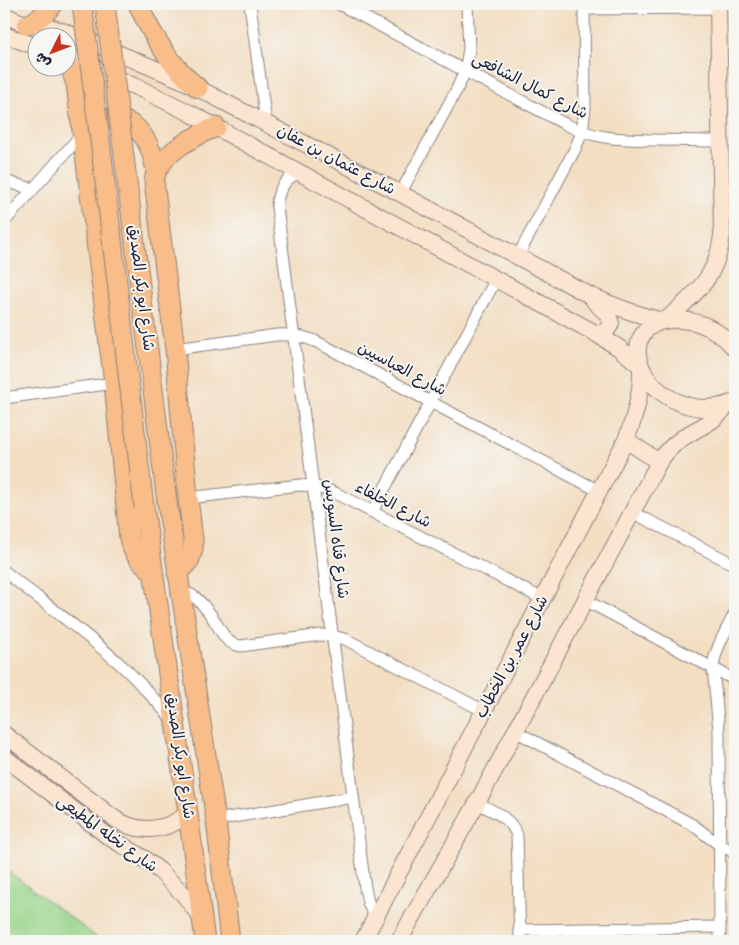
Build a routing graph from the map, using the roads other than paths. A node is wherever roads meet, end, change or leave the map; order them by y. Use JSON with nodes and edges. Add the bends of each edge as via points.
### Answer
{"nodes":[{"id":1,"x":53,"y":4,"type":"edge"},
{"id":2,"x":82,"y":4,"type":"edge"},
{"id":3,"x":105,"y":4,"type":"edge"},
{"id":4,"x":138,"y":4,"type":"edge"},
{"id":5,"x":250,"y":4,"type":"edge"},
{"id":6,"x":339,"y":4,"type":"edge"},
{"id":7,"x":467,"y":4,"type":"edge"},
{"id":8,"x":584,"y":6,"type":"edge"},
{"id":9,"x":718,"y":6,"type":"edge"},
{"id":10,"x":354,"y":8,"type":"edge"},
{"id":11,"x":4,"y":15,"type":"edge"},
{"id":12,"x":27,"y":25,"type":"junction"},
{"id":13,"x":4,"y":35,"type":"edge"},
{"id":14,"x":28,"y":43,"type":"edge"},
{"id":15,"x":78,"y":61,"type":"edge"},
{"id":16,"x":465,"y":71,"type":"junction"},
{"id":17,"x":74,"y":78,"type":"edge"},
{"id":18,"x":198,"y":88,"type":"junction"},
{"id":19,"x":266,"y":124,"type":"junction"},
{"id":20,"x":216,"y":126,"type":"junction"},
{"id":21,"x":582,"y":132,"type":"junction"},
{"id":22,"x":82,"y":134,"type":"junction"},
{"id":23,"x":721,"y":141,"type":"junction"},
{"id":24,"x":156,"y":172,"type":"junction"},
{"id":25,"x":300,"y":172,"type":"junction"},
{"id":26,"x":4,"y":181,"type":"edge"},
{"id":27,"x":33,"y":189,"type":"junction"},
{"id":28,"x":400,"y":194,"type":"junction"},
{"id":29,"x":4,"y":222,"type":"edge"},
{"id":30,"x":518,"y":256,"type":"junction"},
{"id":31,"x":496,"y":279,"type":"junction"},
{"id":32,"x":582,"y":291,"type":"junction"},
{"id":33,"x":665,"y":320,"type":"junction"},
{"id":34,"x":595,"y":333,"type":"junction"},
{"id":35,"x":294,"y":335,"type":"junction"},
{"id":36,"x":175,"y":349,"type":"junction"},
{"id":37,"x":735,"y":349,"type":"edge"},
{"id":38,"x":641,"y":366,"type":"junction"},
{"id":39,"x":114,"y":383,"type":"junction"},
{"id":40,"x":4,"y":398,"type":"edge"},
{"id":41,"x":430,"y":402,"type":"junction"},
{"id":42,"x":733,"y":402,"type":"edge"},
{"id":43,"x":626,"y":440,"type":"junction"},
{"id":44,"x":659,"y":462,"type":"junction"},
{"id":45,"x":313,"y":486,"type":"junction"},
{"id":46,"x":599,"y":491,"type":"junction"},
{"id":47,"x":188,"y":498,"type":"junction"},
{"id":48,"x":372,"y":512,"type":"junction"},
{"id":49,"x":632,"y":512,"type":"junction"},
{"id":50,"x":735,"y":565,"type":"edge"},
{"id":51,"x":4,"y":571,"type":"edge"},
{"id":52,"x":152,"y":571,"type":"junction"},
{"id":53,"x":177,"y":573,"type":"junction"},
{"id":54,"x":181,"y":593,"type":"junction"},
{"id":55,"x":543,"y":599,"type":"junction"},
{"id":56,"x":585,"y":600,"type":"junction"},
{"id":57,"x":735,"y":613,"type":"edge"},
{"id":58,"x":332,"y":636,"type":"junction"},
{"id":59,"x":713,"y":668,"type":"junction"},
{"id":60,"x":735,"y":680,"type":"edge"},
{"id":61,"x":484,"y":711,"type":"junction"},
{"id":62,"x":175,"y":722,"type":"junction"},
{"id":63,"x":515,"y":731,"type":"junction"},
{"id":64,"x":4,"y":734,"type":"edge"},
{"id":65,"x":4,"y":757,"type":"edge"},
{"id":66,"x":353,"y":797,"type":"junction"},
{"id":67,"x":477,"y":803,"type":"junction"},
{"id":68,"x":188,"y":813,"type":"junction"},
{"id":69,"x":216,"y":820,"type":"junction"},
{"id":70,"x":720,"y":845,"type":"junction"},
{"id":71,"x":735,"y":853,"type":"edge"},
{"id":72,"x":375,"y":918,"type":"junction"},
{"id":73,"x":202,"y":919,"type":"junction"},
{"id":74,"x":720,"y":927,"type":"junction"},
{"id":75,"x":520,"y":936,"type":"edge"},
{"id":76,"x":205,"y":941,"type":"edge"},
{"id":77,"x":230,"y":941,"type":"edge"},
{"id":78,"x":363,"y":941,"type":"edge"},
{"id":79,"x":399,"y":941,"type":"edge"},
{"id":80,"x":720,"y":941,"type":"edge"}],
"edges":[{"from":1,"to":12,"type":"main road","via":[[40,18]]},
{"from":2,"to":52,"type":"main road","name":"شارع ابو بكر الصديق","bridge":true},
{"from":3,"to":53,"type":"main road","name":"شارع ابو بكر الصديق","bridge":true},
{"from":4,"to":18,"type":"main road","via":[[162,47]]},
{"from":5,"to":19,"type":"street"},
{"from":6,"to":10,"type":"street","name":"شارع كمال الشافعى"},
{"from":7,"to":16,"type":"street","via":[[469,49]]},
{"from":8,"to":9,"type":"street"},
{"from":8,"to":21,"type":"street","via":[[585,108]]},
{"from":9,"to":23,"type":"street"},
{"from":10,"to":16,"type":"street","name":"شارع كمال الشافعى"},
{"from":11,"to":12,"type":"street","name":"شارع عثمان بن عفان"},
{"from":12,"to":18,"type":"street","name":"شارع عثمان بن عفان","via":[[47,26],[78,37]]},
{"from":13,"to":14,"type":"street"},
{"from":15,"to":20,"type":"street","name":"شارع عثمان بن عفان"},
{"from":16,"to":21,"type":"street","name":"شارع كمال الشافعى"},
{"from":16,"to":28,"type":"street"},
{"from":17,"to":22,"type":"main road"},
{"from":18,"to":19,"type":"street","name":"شارع عثمان بن عفان"},
{"from":19,"to":28,"type":"street","name":"شارع عثمان بن عفان"},
{"from":20,"to":24,"type":"main road","via":[[186,142]]},
{"from":20,"to":25,"type":"street","name":"شارع عثمان بن عفان"},
{"from":21,"to":23,"type":"street","name":"شارع كمال الشافعى","via":[[612,139]]},
{"from":21,"to":30,"type":"street"},
{"from":22,"to":24,"type":"main road","name":"شارع ابو بكر الصديق","via":[[102,120],[126,121],[137,128],[147,143]]},
{"from":22,"to":27,"type":"street"},
{"from":22,"to":39,"type":"main road"},
{"from":23,"to":33,"type":"street","via":[[722,235],[718,257],[702,286]]},
{"from":24,"to":36,"type":"main road","name":"شارع ابو بكر الصديق","via":[[154,185]]},
{"from":25,"to":31,"type":"street","name":"شارع عثمان بن عفان"},
{"from":25,"to":35,"type":"street","name":"شارع قناه السويس","via":[[283,186],[277,203]]},
{"from":26,"to":27,"type":"street"},
{"from":27,"to":29,"type":"street"},
{"from":28,"to":30,"type":"street","name":"شارع عثمان بن عفان"},
{"from":30,"to":32,"type":"street","name":"شارع عثمان بن عفان"},
{"from":31,"to":34,"type":"street","name":"شارع عثمان بن عفان"},
{"from":31,"to":41,"type":"street"},
{"from":32,"to":33,"type":"street","name":"شارع عثمان بن عفان","via":[[618,308]]},
{"from":32,"to":34,"type":"street","via":[[611,321],[607,330]]},
{"from":33,"to":37,"type":"street","name":"شارع عثمان بن عفان","via":[[687,320],[707,326]]},
{"from":33,"to":38,"type":"street","name":"شارع عمر بن الخطاب","via":[[646,330],[639,341]]},
{"from":34,"to":38,"type":"street","name":"شارع عثمان بن عفان"},
{"from":35,"to":36,"type":"street","name":"شارع العباسيين"},
{"from":35,"to":41,"type":"street","name":"شارع العباسيين","via":[[317,342]]},
{"from":35,"to":45,"type":"street","name":"شارع قناه السويس"},
{"from":36,"to":47,"type":"main road","name":"شارع ابو بكر الصديق"},
{"from":38,"to":42,"type":"street","via":[[654,386],[678,402],[699,408]]},
{"from":38,"to":43,"type":"street","name":"شارع عمر بن الخطاب","via":[[637,404]]},
{"from":39,"to":40,"type":"street"},
{"from":39,"to":52,"type":"main road","via":[[129,538],[135,554]]},
{"from":41,"to":46,"type":"street","name":"شارع العباسيين"},
{"from":41,"to":48,"type":"street"},
{"from":42,"to":44,"type":"street","via":[[710,422],[674,444]]},
{"from":43,"to":44,"type":"street"},
{"from":43,"to":46,"type":"street","name":"شارع عمر بن الخطاب"},
{"from":44,"to":49,"type":"street"},
{"from":45,"to":47,"type":"street","name":"شارع الخلفاء"},
{"from":45,"to":48,"type":"street","name":"شارع الخلفاء"},
{"from":45,"to":58,"type":"street","name":"شارع قناه السويس"},
{"from":46,"to":55,"type":"street","name":"شارع عمر بن الخطاب"},
{"from":47,"to":53,"type":"main road","name":"شارع ابو بكر الصديق","via":[[193,544],[187,563]]},
{"from":48,"to":55,"type":"street","name":"شارع الخلفاء"},
{"from":49,"to":50,"type":"street"},
{"from":49,"to":56,"type":"street"},
{"from":51,"to":62,"type":"street","via":[[93,640]]},
{"from":52,"to":62,"type":"main road","name":"شارع ابو بكر الصديق"},
{"from":53,"to":54,"type":"main road","name":"شارع ابو بكر الصديق"},
{"from":54,"to":58,"type":"street","via":[[190,594],[202,604],[224,637],[241,646]]},
{"from":54,"to":69,"type":"main road","name":"شارع ابو بكر الصديق"},
{"from":55,"to":61,"type":"street","name":"شارع عمر بن الخطاب"},
{"from":56,"to":59,"type":"street"},
{"from":56,"to":63,"type":"street"},
{"from":57,"to":59,"type":"street","via":[[718,646]]},
{"from":58,"to":61,"type":"street","via":[[345,639]]},
{"from":58,"to":66,"type":"street","name":"شارع قناه السويس"},
{"from":59,"to":60,"type":"street"},
{"from":59,"to":70,"type":"street","via":[[719,730]]},
{"from":61,"to":72,"type":"street","name":"شارع عمر بن الخطاب"},
{"from":62,"to":68,"type":"main road","name":"شارع ابو بكر الصديق"},
{"from":63,"to":67,"type":"street"},
{"from":63,"to":70,"type":"street","via":[[694,825]]},
{"from":64,"to":68,"type":"street","name":"شارع نخله المطيعى","via":[[126,824],[144,829],[162,828]]},
{"from":65,"to":73,"type":"street","name":"شارع نخله المطيعى","via":[[109,837],[154,866],[171,880]]},
{"from":66,"to":69,"type":"street"},
{"from":66,"to":72,"type":"street","name":"شارع قناه السويس","via":[[366,897]]},
{"from":67,"to":75,"type":"street","via":[[506,818],[517,835]]},
{"from":67,"to":79,"type":"street"},
{"from":68,"to":73,"type":"main road","name":"شارع ابو بكر الصديق"},
{"from":69,"to":77,"type":"main road","name":"شارع ابو بكر الصديق"},
{"from":70,"to":71,"type":"street"},
{"from":70,"to":74,"type":"street"},
{"from":72,"to":78,"type":"street","name":"شارع عمر بن الخطاب"},
{"from":73,"to":76,"type":"main road","name":"شارع ابو بكر الصديق"},
{"from":74,"to":75,"type":"street"},
{"from":74,"to":80,"type":"street"}]}
